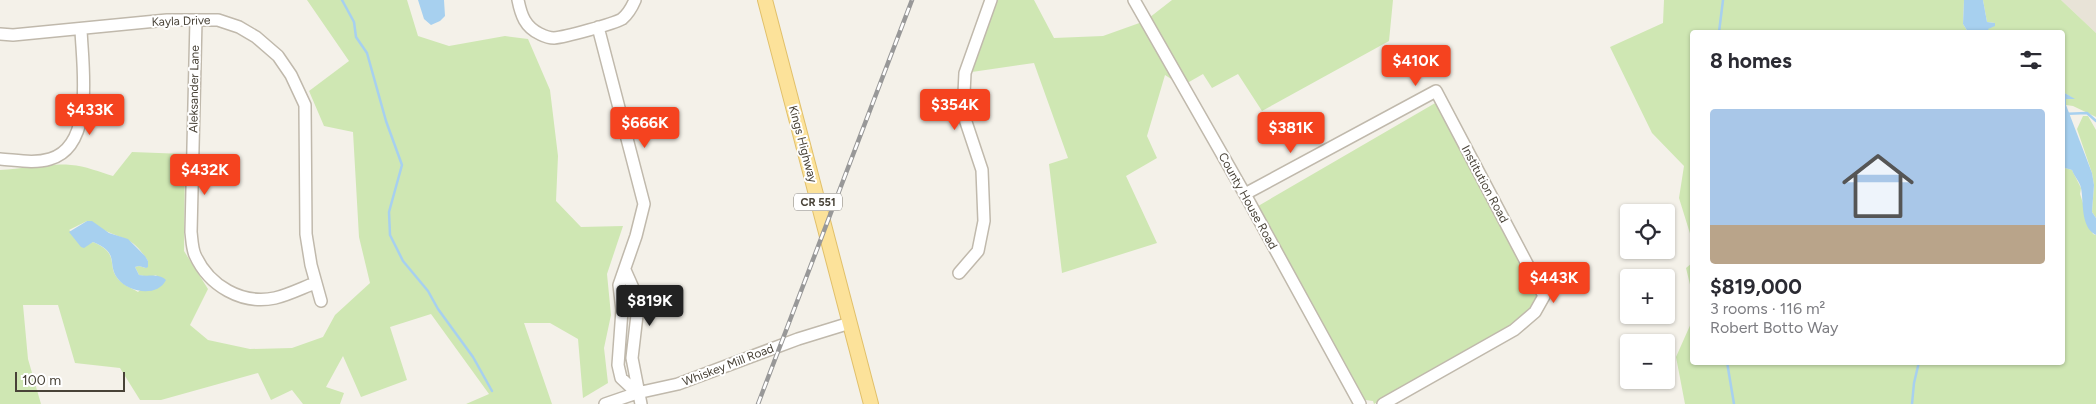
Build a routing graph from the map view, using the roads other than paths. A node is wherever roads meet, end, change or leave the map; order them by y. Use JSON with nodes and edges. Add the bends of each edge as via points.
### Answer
{"nodes":[{"id":1,"x":518,"y":0,"type":"edge"},
{"id":2,"x":635,"y":0,"type":"edge"},
{"id":3,"x":765,"y":0,"type":"edge"},
{"id":4,"x":991,"y":0,"type":"edge"},
{"id":5,"x":1134,"y":0,"type":"edge"},
{"id":6,"x":196,"y":20,"type":"junction"},
{"id":7,"x":598,"y":27,"type":"junction"},
{"id":8,"x":81,"y":29,"type":"junction"},
{"id":9,"x":0,"y":34,"type":"edge"},
{"id":10,"x":0,"y":159,"type":"edge"},
{"id":11,"x":1245,"y":194,"type":"junction"},
{"id":12,"x":959,"y":273,"type":"dead end"},
{"id":13,"x":315,"y":283,"type":"junction"},
{"id":14,"x":321,"y":301,"type":"dead end"},
{"id":15,"x":850,"y":322,"type":"junction"},
{"id":16,"x":639,"y":399,"type":"edge"},
{"id":17,"x":605,"y":404,"type":"edge"},
{"id":18,"x":871,"y":404,"type":"edge"},
{"id":19,"x":1360,"y":404,"type":"edge"},
{"id":20,"x":1383,"y":404,"type":"edge"}],
"edges":[{"from":1,"to":7,"type":"street","via":[[522,19],[541,35],[553,38]]},
{"from":2,"to":7,"type":"street","via":[[622,18]]},
{"from":3,"to":15,"type":"main road","name":"Kings Highway","number":"CR 551"},
{"from":4,"to":12,"type":"street","via":[[965,73],[963,113],[982,170],[984,221],[978,251]]},
{"from":5,"to":11,"type":"street","name":"County House Road"},
{"from":6,"to":8,"type":"street","name":"Kayla Drive"},
{"from":6,"to":13,"type":"street","name":"Kayla Drive","via":[[218,20],[256,37],[278,56],[300,90],[305,105],[306,234]]},
{"from":6,"to":13,"type":"street","name":"Aleksander Lane","via":[[191,232],[194,253],[213,281],[227,291],[256,300],[276,298]]},
{"from":7,"to":16,"type":"street","via":[[644,204],[625,270],[637,315],[632,358]]},
{"from":8,"to":9,"type":"street","name":"Kayla Drive"},
{"from":8,"to":10,"type":"street","via":[[83,104],[78,133],[64,152],[51,159],[38,162]]},
{"from":11,"to":19,"type":"street","name":"County House Road"},
{"from":11,"to":20,"type":"street","name":"Institution Road","via":[[1436,91],[1544,296],[1535,312],[1514,330]]},
{"from":13,"to":14,"type":"street","name":"Kayla Drive"},
{"from":15,"to":16,"type":"street","name":"Whiskey Mill Road"},
{"from":15,"to":18,"type":"main road","name":"Kings Highway","number":"CR 551"},
{"from":16,"to":17,"type":"street","name":"Whiskey Mill Road"}]}
